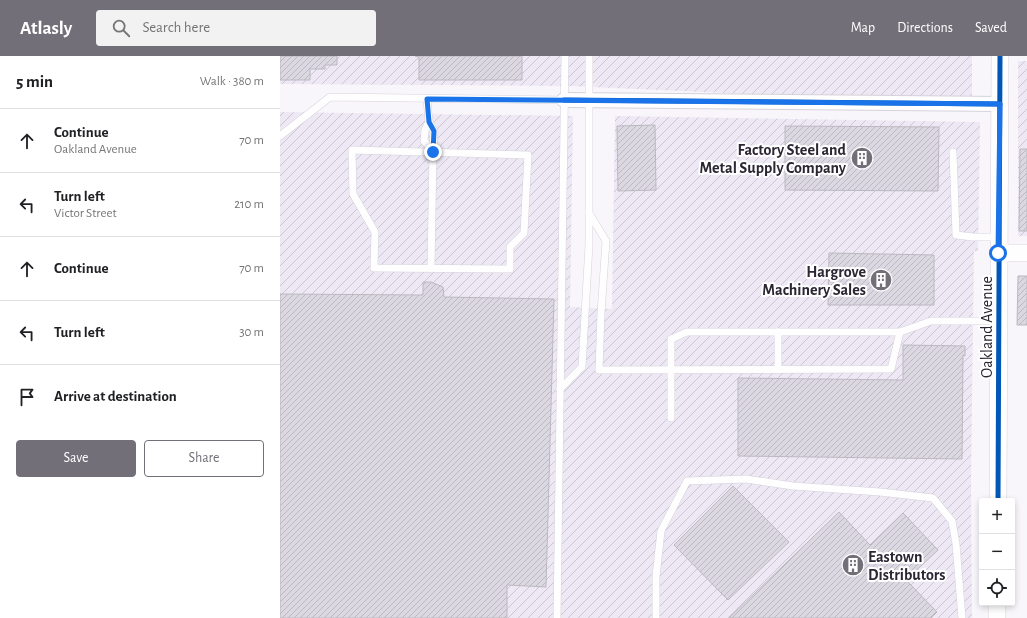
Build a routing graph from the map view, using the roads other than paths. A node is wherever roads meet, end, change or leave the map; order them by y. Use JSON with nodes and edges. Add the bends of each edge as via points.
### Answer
{"nodes":[{"id":1,"x":565,"y":56,"type":"edge"},
{"id":2,"x":589,"y":56,"type":"edge"},
{"id":3,"x":1000,"y":56,"type":"edge"},
{"id":4,"x":427,"y":99,"type":"junction"},
{"id":5,"x":564,"y":100,"type":"junction"},
{"id":6,"x":589,"y":100,"type":"junction"},
{"id":7,"x":1000,"y":104,"type":"junction"},
{"id":8,"x":280,"y":136,"type":"edge"},
{"id":9,"x":433,"y":152,"type":"junction"},
{"id":10,"x":953,"y":152,"type":"dead end"},
{"id":11,"x":589,"y":213,"type":"junction"},
{"id":12,"x":998,"y":245,"type":"junction"},
{"id":13,"x":1027,"y":253,"type":"edge"},
{"id":14,"x":431,"y":268,"type":"junction"},
{"id":15,"x":999,"y":321,"type":"junction"},
{"id":16,"x":778,"y":332,"type":"junction"},
{"id":17,"x":900,"y":332,"type":"junction"},
{"id":18,"x":670,"y":369,"type":"junction"},
{"id":19,"x":778,"y":369,"type":"junction"},
{"id":20,"x":560,"y":390,"type":"junction"},
{"id":21,"x":672,"y":418,"type":"dead end"},
{"id":22,"x":998,"y":498,"type":"edge"},
{"id":23,"x":997,"y":606,"type":"edge"},
{"id":24,"x":556,"y":618,"type":"edge"},
{"id":25,"x":656,"y":618,"type":"edge"},
{"id":26,"x":962,"y":618,"type":"edge"},
{"id":27,"x":997,"y":618,"type":"edge"}],
"edges":[{"from":1,"to":5,"type":"lane"},
{"from":2,"to":6,"type":"lane"},
{"from":3,"to":7,"type":"street","name":"Oakland Avenue"},
{"from":4,"to":5,"type":"lane"},
{"from":4,"to":8,"type":"lane","via":[[330,97]]},
{"from":4,"to":9,"type":"lane","via":[[429,122],[424,141]]},
{"from":5,"to":6,"type":"street"},
{"from":5,"to":20,"type":"lane"},
{"from":6,"to":7,"type":"street"},
{"from":6,"to":11,"type":"lane"},
{"from":7,"to":12,"type":"street","name":"Oakland Avenue"},
{"from":9,"to":14,"type":"lane"},
{"from":9,"to":14,"type":"lane","via":[[352,150],[353,194],[374,232],[374,268]]},
{"from":9,"to":14,"type":"lane","via":[[528,155],[524,233],[510,246],[510,269]]},
{"from":10,"to":12,"type":"lane","via":[[956,235]]},
{"from":11,"to":18,"type":"lane","via":[[606,241],[599,370]]},
{"from":11,"to":20,"type":"lane","via":[[582,367]]},
{"from":12,"to":13,"type":"street"},
{"from":12,"to":15,"type":"street","name":"Oakland Avenue"},
{"from":15,"to":17,"type":"lane","via":[[931,321]]},
{"from":15,"to":22,"type":"street","name":"Oakland Avenue"},
{"from":16,"to":17,"type":"lane"},
{"from":16,"to":18,"type":"lane","via":[[687,332],[671,339]]},
{"from":16,"to":19,"type":"lane"},
{"from":17,"to":19,"type":"lane","via":[[891,369]]},
{"from":18,"to":19,"type":"lane"},
{"from":18,"to":21,"type":"lane"},
{"from":20,"to":24,"type":"lane"},
{"from":23,"to":27,"type":"street"},
{"from":25,"to":26,"type":"lane","via":[[656,576],[661,531],[687,481],[746,479],[933,498],[952,521]]}]}
